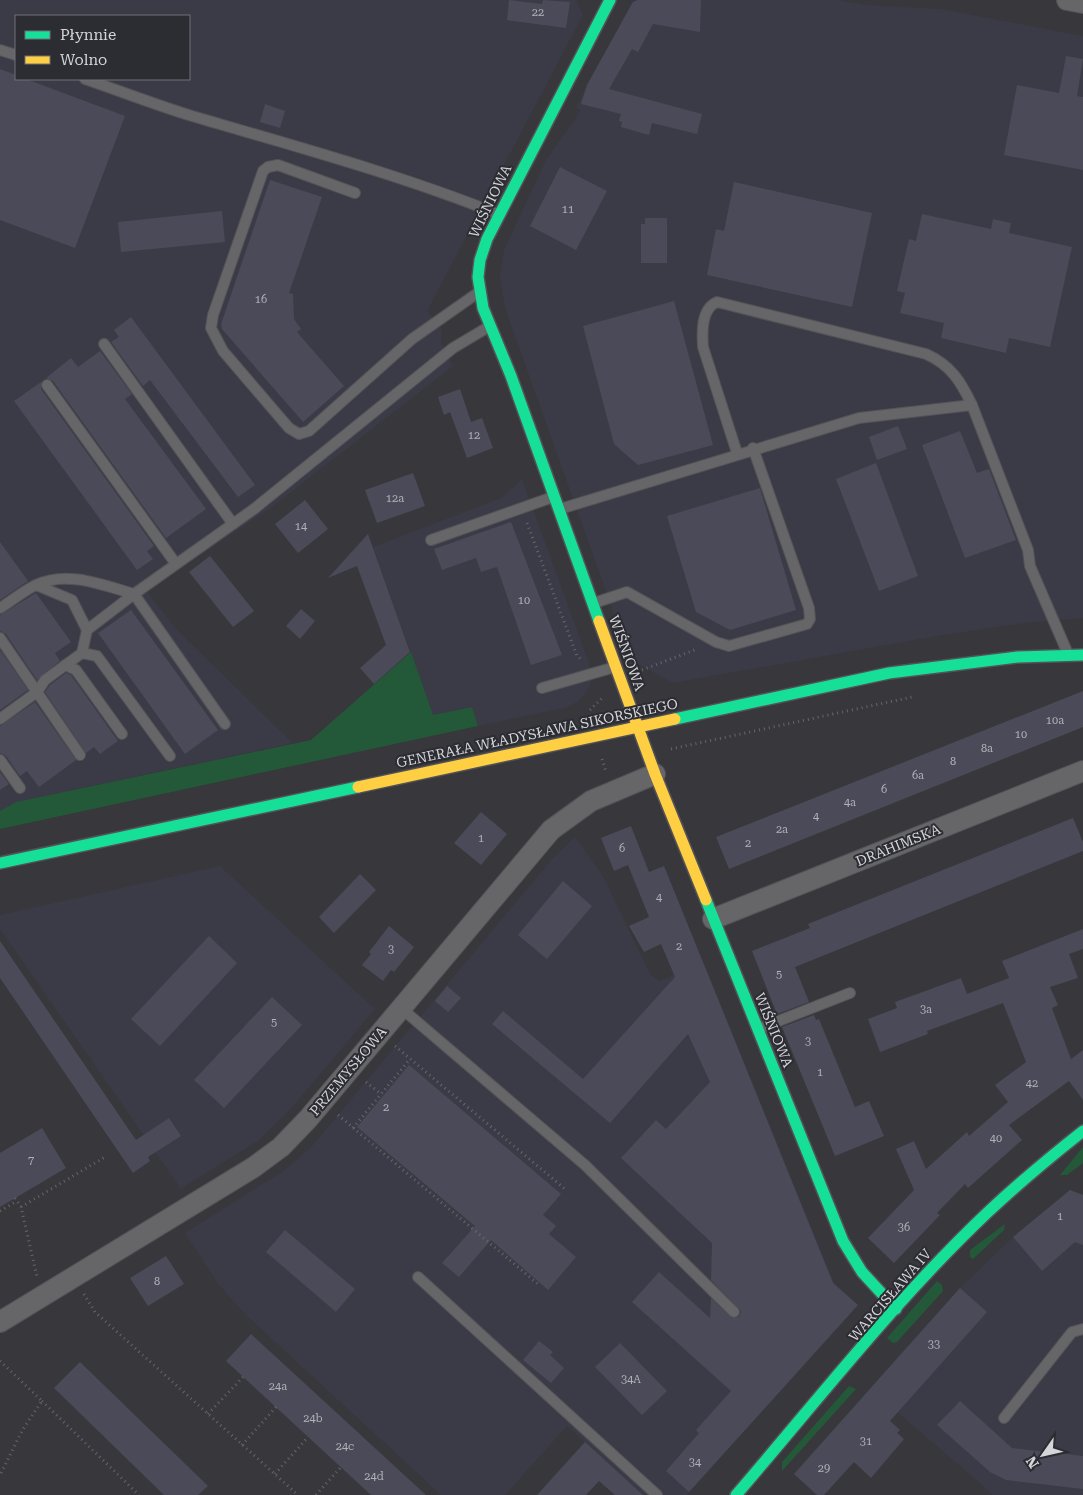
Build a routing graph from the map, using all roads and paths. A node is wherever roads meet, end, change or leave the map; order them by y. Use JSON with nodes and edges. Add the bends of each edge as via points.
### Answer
{"nodes":[{"id":1,"x":610,"y":0,"type":"edge"},
{"id":2,"x":1067,"y":0,"type":"edge"},
{"id":3,"x":1083,"y":3,"type":"edge"},
{"id":4,"x":0,"y":50,"type":"edge"},
{"id":5,"x":15,"y":55,"type":"edge"},
{"id":6,"x":87,"y":80,"type":"edge"},
{"id":7,"x":355,"y":193,"type":"dead end"},
{"id":8,"x":499,"y":215,"type":"junction"},
{"id":9,"x":479,"y":292,"type":"junction"},
{"id":10,"x":490,"y":326,"type":"junction"},
{"id":11,"x":104,"y":344,"type":"dead end"},
{"id":12,"x":47,"y":385,"type":"dead end"},
{"id":13,"x":972,"y":405,"type":"junction"},
{"id":14,"x":753,"y":448,"type":"junction"},
{"id":15,"x":737,"y":453,"type":"junction"},
{"id":16,"x":554,"y":497,"type":"junction"},
{"id":17,"x":522,"y":507,"type":"junction"},
{"id":18,"x":558,"y":509,"type":"junction"},
{"id":19,"x":233,"y":524,"type":"junction"},
{"id":20,"x":431,"y":540,"type":"dead end"},
{"id":21,"x":176,"y":564,"type":"junction"},
{"id":22,"x":36,"y":585,"type":"junction"},
{"id":23,"x":134,"y":594,"type":"junction"},
{"id":24,"x":593,"y":603,"type":"junction"},
{"id":25,"x":0,"y":608,"type":"edge"},
{"id":26,"x":87,"y":630,"type":"junction"},
{"id":27,"x":0,"y":638,"type":"edge"},
{"id":28,"x":716,"y":642,"type":"junction"},
{"id":29,"x":82,"y":653,"type":"junction"},
{"id":30,"x":1068,"y":655,"type":"junction"},
{"id":31,"x":1083,"y":655,"type":"edge"},
{"id":32,"x":65,"y":665,"type":"junction"},
{"id":33,"x":616,"y":666,"type":"junction"},
{"id":34,"x":640,"y":671,"type":"dead end"},
{"id":35,"x":597,"y":672,"type":"junction"},
{"id":36,"x":542,"y":688,"type":"dead end"},
{"id":37,"x":37,"y":692,"type":"junction"},
{"id":38,"x":917,"y":696,"type":"dead end"},
{"id":39,"x":590,"y":710,"type":"dead end"},
{"id":40,"x":0,"y":719,"type":"edge"},
{"id":41,"x":225,"y":724,"type":"dead end"},
{"id":42,"x":638,"y":726,"type":"junction"},
{"id":43,"x":122,"y":734,"type":"dead end"},
{"id":44,"x":669,"y":750,"type":"dead end"},
{"id":45,"x":80,"y":755,"type":"dead end"},
{"id":46,"x":170,"y":756,"type":"dead end"},
{"id":47,"x":602,"y":759,"type":"dead end"},
{"id":48,"x":0,"y":760,"type":"edge"},
{"id":49,"x":1083,"y":771,"type":"edge"},
{"id":50,"x":655,"y":774,"type":"junction"},
{"id":51,"x":608,"y":775,"type":"dead end"},
{"id":52,"x":20,"y":788,"type":"dead end"},
{"id":53,"x":0,"y":863,"type":"edge"},
{"id":54,"x":713,"y":919,"type":"junction"},
{"id":55,"x":850,"y":993,"type":"dead end"},
{"id":56,"x":400,"y":1008,"type":"junction"},
{"id":57,"x":758,"y":1030,"type":"junction"},
{"id":58,"x":393,"y":1044,"type":"dead end"},
{"id":59,"x":410,"y":1059,"type":"junction"},
{"id":60,"x":364,"y":1080,"type":"dead end"},
{"id":61,"x":381,"y":1094,"type":"junction"},
{"id":62,"x":335,"y":1113,"type":"dead end"},
{"id":63,"x":353,"y":1128,"type":"junction"},
{"id":64,"x":1083,"y":1131,"type":"edge"},
{"id":65,"x":104,"y":1157,"type":"dead end"},
{"id":66,"x":565,"y":1189,"type":"dead end"},
{"id":67,"x":21,"y":1207,"type":"junction"},
{"id":68,"x":0,"y":1211,"type":"edge"},
{"id":69,"x":418,"y":1277,"type":"dead end"},
{"id":70,"x":37,"y":1280,"type":"dead end"},
{"id":71,"x":538,"y":1284,"type":"dead end"},
{"id":72,"x":83,"y":1292,"type":"dead end"},
{"id":73,"x":896,"y":1309,"type":"junction"},
{"id":74,"x":734,"y":1312,"type":"dead end"},
{"id":75,"x":0,"y":1322,"type":"edge"},
{"id":76,"x":1083,"y":1329,"type":"edge"},
{"id":77,"x":0,"y":1361,"type":"edge"},
{"id":78,"x":243,"y":1377,"type":"dead end"},
{"id":79,"x":42,"y":1401,"type":"junction"},
{"id":80,"x":276,"y":1407,"type":"dead end"},
{"id":81,"x":208,"y":1414,"type":"junction"},
{"id":82,"x":1004,"y":1418,"type":"dead end"},
{"id":83,"x":308,"y":1437,"type":"dead end"},
{"id":84,"x":242,"y":1444,"type":"junction"},
{"id":85,"x":341,"y":1467,"type":"dead end"},
{"id":86,"x":275,"y":1474,"type":"junction"},
{"id":87,"x":0,"y":1475,"type":"edge"},
{"id":88,"x":139,"y":1495,"type":"edge"},
{"id":89,"x":298,"y":1495,"type":"edge"},
{"id":90,"x":316,"y":1495,"type":"edge"},
{"id":91,"x":657,"y":1495,"type":"edge"},
{"id":92,"x":736,"y":1495,"type":"edge"}],
"edges":[{"from":1,"to":8,"type":"street","name":"WIŚNIOWA"},
{"from":2,"to":3,"type":"street"},
{"from":4,"to":5,"type":"lane"},
{"from":6,"to":8,"type":"lane","via":[[444,193]]},
{"from":7,"to":9,"type":"lane","via":[[278,165],[268,167],[213,315],[211,328],[223,351],[288,428],[299,434],[309,431],[412,339]]},
{"from":8,"to":9,"type":"street","name":"WIŚNIOWA","via":[[480,260]]},
{"from":9,"to":10,"type":"street","name":"WIŚNIOWA"},
{"from":10,"to":16,"type":"street","name":"WIŚNIOWA"},
{"from":10,"to":19,"type":"lane","via":[[452,348]]},
{"from":11,"to":19,"type":"lane"},
{"from":12,"to":21,"type":"lane"},
{"from":13,"to":14,"type":"lane","via":[[859,418]]},
{"from":13,"to":15,"type":"lane","via":[[952,370],[933,357],[717,302],[707,310],[702,333],[703,348]]},
{"from":13,"to":30,"type":"lane","via":[[1028,550],[1030,566]]},
{"from":14,"to":15,"type":"lane"},
{"from":14,"to":28,"type":"lane","via":[[809,608],[810,620],[801,627],[729,646]]},
{"from":15,"to":18,"type":"lane"},
{"from":16,"to":17,"type":"lane"},
{"from":16,"to":18,"type":"street","name":"WIŚNIOWA"},
{"from":17,"to":20,"type":"lane"},
{"from":17,"to":35,"type":"path","via":[[578,656]]},
{"from":18,"to":24,"type":"street","name":"WIŚNIOWA"},
{"from":19,"to":21,"type":"lane"},
{"from":21,"to":23,"type":"lane"},
{"from":22,"to":23,"type":"lane","via":[[60,578],[95,582]]},
{"from":22,"to":25,"type":"lane"},
{"from":22,"to":26,"type":"lane","via":[[72,600]]},
{"from":23,"to":26,"type":"lane"},
{"from":23,"to":41,"type":"lane"},
{"from":24,"to":28,"type":"lane","via":[[627,592]]},
{"from":24,"to":33,"type":"street","name":"WIŚNIOWA"},
{"from":26,"to":29,"type":"lane"},
{"from":27,"to":37,"type":"lane"},
{"from":28,"to":34,"type":"path"},
{"from":29,"to":32,"type":"lane"},
{"from":29,"to":46,"type":"lane","via":[[97,656]]},
{"from":30,"to":31,"type":"street","name":"GENERAŁA WŁADYSŁAWA SIKORSKIEGO"},
{"from":30,"to":42,"type":"street","name":"GENERAŁA WŁADYSŁAWA SIKORSKIEGO","via":[[1018,657],[889,673]]},
{"from":32,"to":37,"type":"lane","via":[[45,680]]},
{"from":32,"to":43,"type":"lane","via":[[76,670]]},
{"from":33,"to":35,"type":"lane"},
{"from":33,"to":42,"type":"street","name":"WIŚNIOWA"},
{"from":35,"to":36,"type":"lane"},
{"from":35,"to":39,"type":"path","via":[[603,676],[605,689],[601,701]]},
{"from":37,"to":40,"type":"lane"},
{"from":37,"to":45,"type":"lane"},
{"from":38,"to":44,"type":"path"},
{"from":42,"to":50,"type":"street","name":"WIŚNIOWA"},
{"from":42,"to":53,"type":"street","name":"GENERAŁA WŁADYSŁAWA SIKORSKIEGO"},
{"from":47,"to":51,"type":"path"},
{"from":48,"to":52,"type":"lane"},
{"from":49,"to":54,"type":"street","name":"DRAHIMSKA"},
{"from":50,"to":54,"type":"street","name":"WIŚNIOWA"},
{"from":50,"to":56,"type":"street","name":"PRZEMYSŁOWA","via":[[591,801],[551,830]]},
{"from":54,"to":57,"type":"street","name":"WIŚNIOWA"},
{"from":55,"to":57,"type":"lane"},
{"from":56,"to":74,"type":"lane","via":[[585,1165]]},
{"from":56,"to":75,"type":"street","name":"PRZEMYSŁOWA","via":[[308,1119],[269,1157]]},
{"from":57,"to":73,"type":"street","name":"WIŚNIOWA","via":[[846,1248],[866,1280]]},
{"from":58,"to":59,"type":"path"},
{"from":59,"to":61,"type":"path"},
{"from":59,"to":66,"type":"path"},
{"from":60,"to":61,"type":"path"},
{"from":61,"to":63,"type":"path"},
{"from":62,"to":63,"type":"path"},
{"from":63,"to":71,"type":"path"},
{"from":64,"to":73,"type":"street","name":"WARCISŁAWA IV","via":[[1022,1180]]},
{"from":65,"to":67,"type":"path"},
{"from":67,"to":68,"type":"path","via":[[16,1200]]},
{"from":67,"to":70,"type":"path"},
{"from":69,"to":91,"type":"lane"},
{"from":72,"to":81,"type":"path","via":[[94,1312]]},
{"from":73,"to":92,"type":"street","name":"WARCISŁAWA IV"},
{"from":76,"to":82,"type":"lane","via":[[1072,1332]]},
{"from":77,"to":79,"type":"path"},
{"from":78,"to":81,"type":"path"},
{"from":79,"to":87,"type":"path"},
{"from":79,"to":88,"type":"path"},
{"from":80,"to":84,"type":"path"},
{"from":81,"to":84,"type":"path"},
{"from":83,"to":86,"type":"path"},
{"from":84,"to":86,"type":"path"},
{"from":85,"to":90,"type":"path"},
{"from":86,"to":89,"type":"path"}]}
